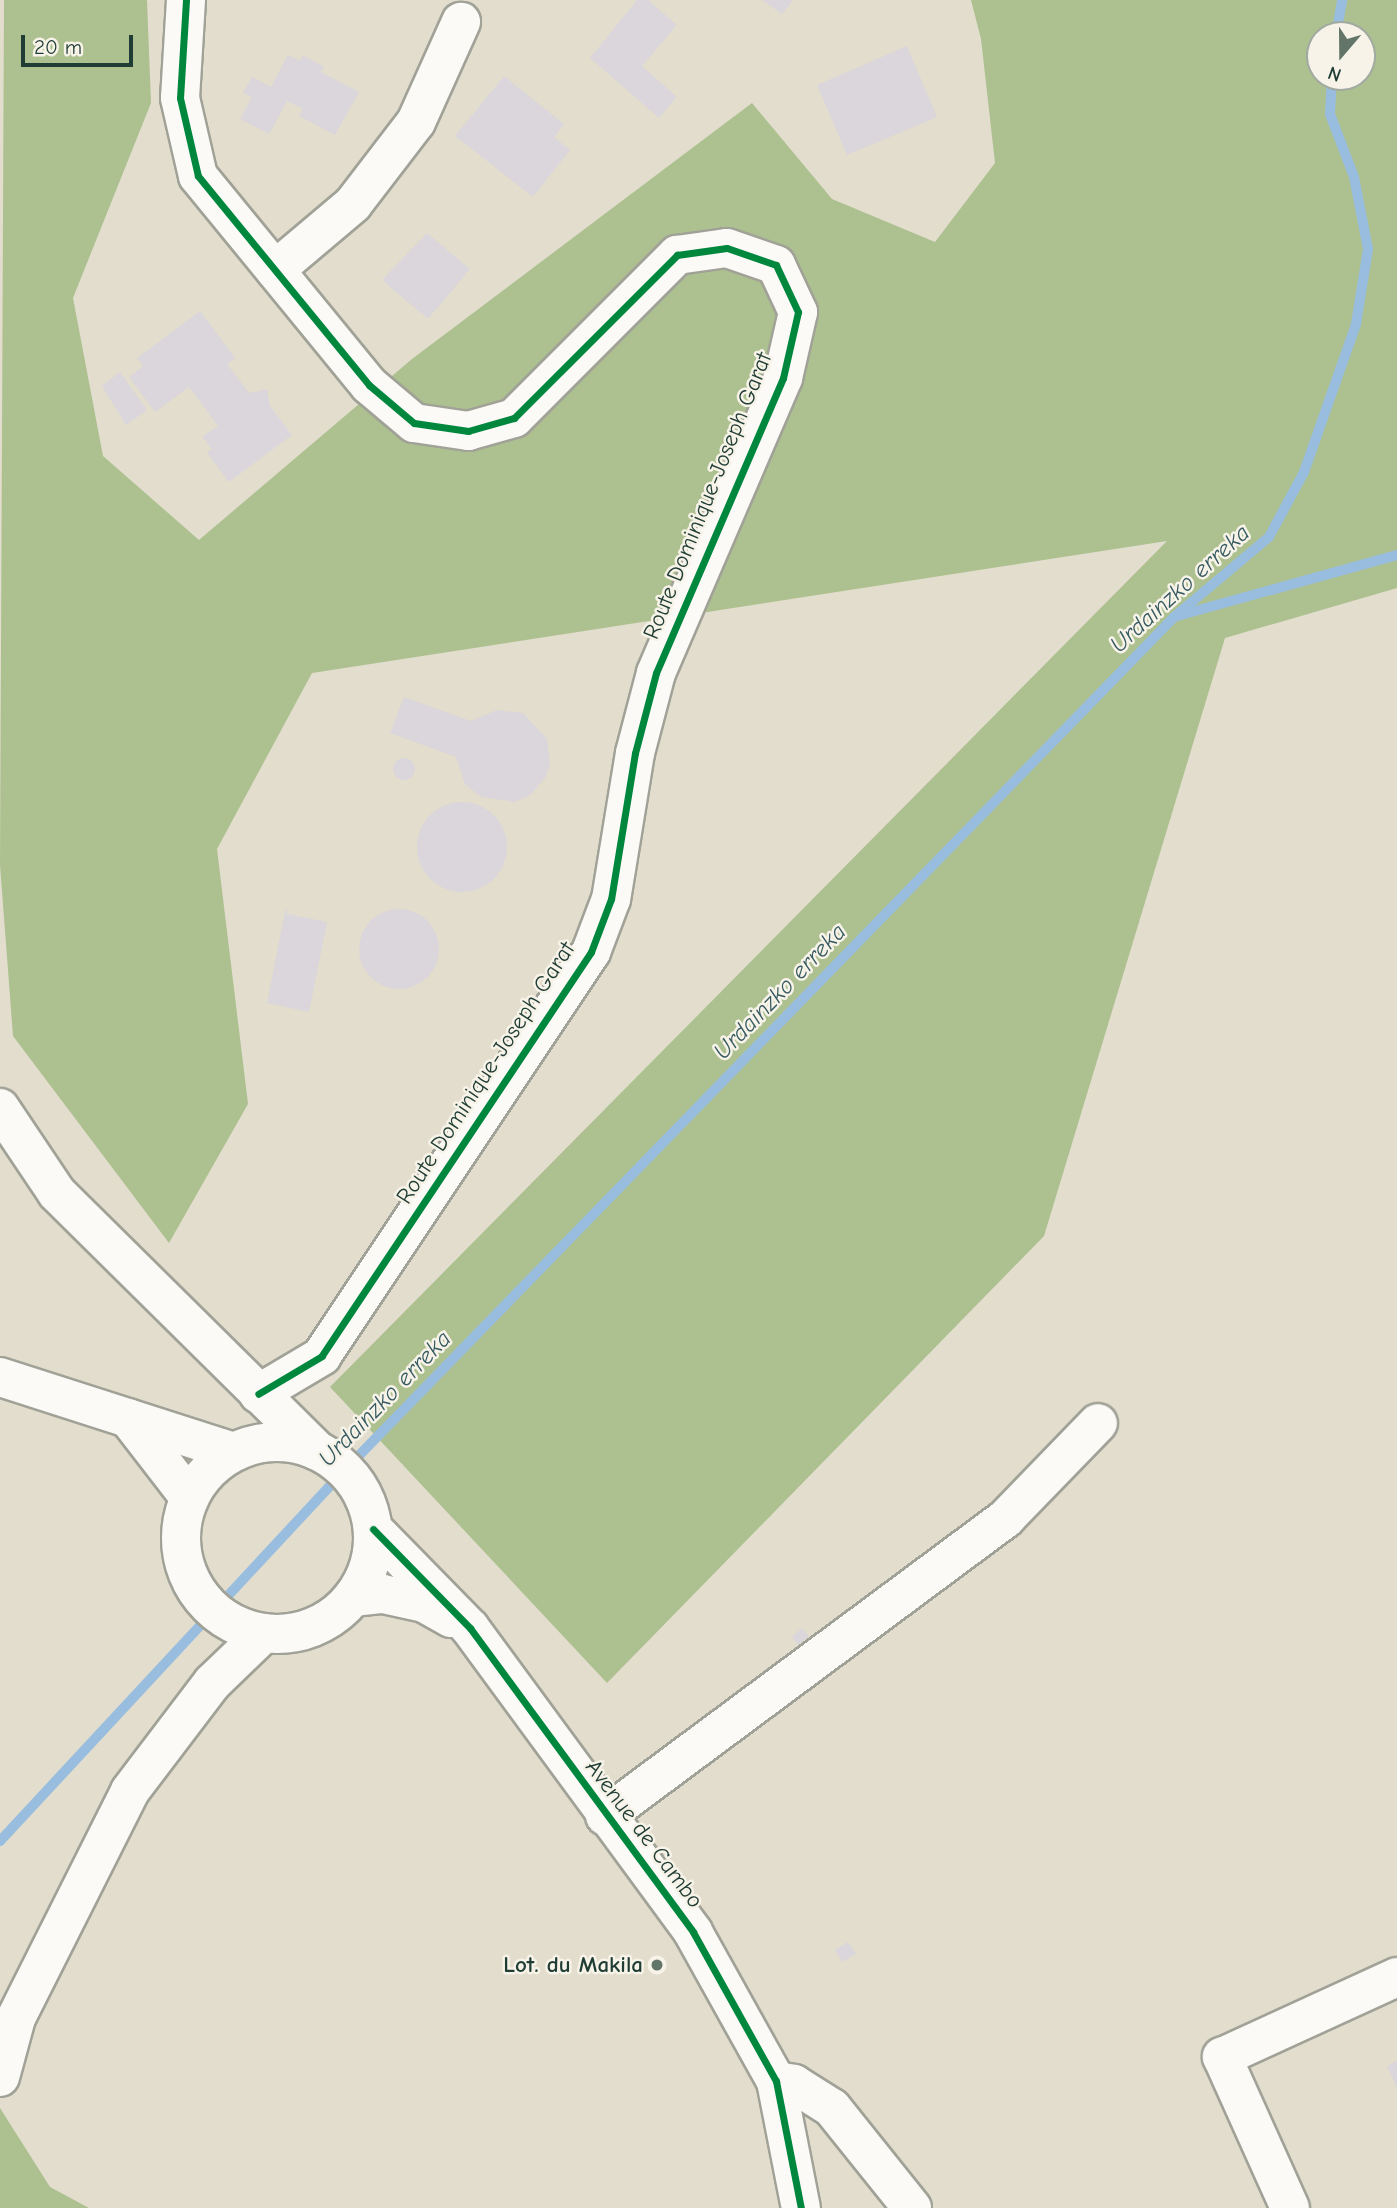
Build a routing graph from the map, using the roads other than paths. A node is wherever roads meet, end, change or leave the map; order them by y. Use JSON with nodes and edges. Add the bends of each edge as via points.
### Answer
{"nodes":[{"id":1,"x":186,"y":0,"type":"edge"},
{"id":2,"x":461,"y":22,"type":"dead end"},
{"id":3,"x":275,"y":270,"type":"junction"},
{"id":4,"x":0,"y":1108,"type":"edge"},
{"id":5,"x":0,"y":1377,"type":"edge"},
{"id":6,"x":258,"y":1394,"type":"junction"},
{"id":7,"x":128,"y":1418,"type":"junction"},
{"id":8,"x":1098,"y":1423,"type":"dead end"},
{"id":9,"x":233,"y":1452,"type":"junction"},
{"id":10,"x":337,"y":1465,"type":"junction"},
{"id":11,"x":189,"y":1497,"type":"junction"},
{"id":12,"x":373,"y":1529,"type":"junction"},
{"id":13,"x":353,"y":1597,"type":"junction"},
{"id":14,"x":247,"y":1627,"type":"junction"},
{"id":15,"x":470,"y":1628,"type":"junction"},
{"id":16,"x":605,"y":1816,"type":"junction"},
{"id":17,"x":1397,"y":1978,"type":"edge"},
{"id":18,"x":0,"y":2077,"type":"edge"},
{"id":19,"x":775,"y":2081,"type":"junction"},
{"id":20,"x":801,"y":2208,"type":"edge"},
{"id":21,"x":912,"y":2208,"type":"edge"},
{"id":22,"x":1290,"y":2208,"type":"edge"}],
"edges":[{"from":1,"to":3,"type":"main road","name":"Route Dominique-Joseph Garat","via":[[180,98],[198,176]]},
{"from":2,"to":3,"type":"main road","via":[[416,122],[353,204]]},
{"from":3,"to":6,"type":"main road","name":"Route Dominique-Joseph Garat","via":[[369,385],[414,423],[468,431],[514,418],[677,254],[727,248],[776,265],[798,312],[783,378],[656,673],[635,753],[611,899],[591,952],[322,1356]]},
{"from":4,"to":6,"type":"main road","via":[[57,1193]]},
{"from":5,"to":7,"type":"main road"},
{"from":6,"to":10,"type":"main road"},
{"from":7,"to":9,"type":"main road"},
{"from":7,"to":11,"type":"main road"},
{"from":8,"to":16,"type":"main road","via":[[1006,1518]]},
{"from":9,"to":10,"type":"main road","via":[[266,1442]]},
{"from":9,"to":11,"type":"main road","via":[[208,1470]]},
{"from":10,"to":12,"type":"main road","via":[[369,1504]]},
{"from":11,"to":14,"type":"main road","via":[[180,1536],[185,1568],[198,1592]]},
{"from":12,"to":13,"type":"main road","via":[[366,1574]]},
{"from":12,"to":15,"type":"main road","name":"Avenue de Cambo"},
{"from":13,"to":14,"type":"main road","via":[[313,1628]]},
{"from":13,"to":15,"type":"main road","name":"Avenue de Cambo","via":[[383,1594],[424,1604]]},
{"from":14,"to":18,"type":"main road","via":[[212,1683],[130,1791],[16,2018]]},
{"from":15,"to":16,"type":"main road","name":"Avenue de Cambo"},
{"from":16,"to":19,"type":"main road","name":"Avenue de Cambo","via":[[693,1932]]},
{"from":17,"to":22,"type":"main road","via":[[1223,2057]]},
{"from":19,"to":20,"type":"main road","name":"Avenue de Cambo"},
{"from":19,"to":21,"type":"main road","via":[[794,2084],[832,2108]]}]}
